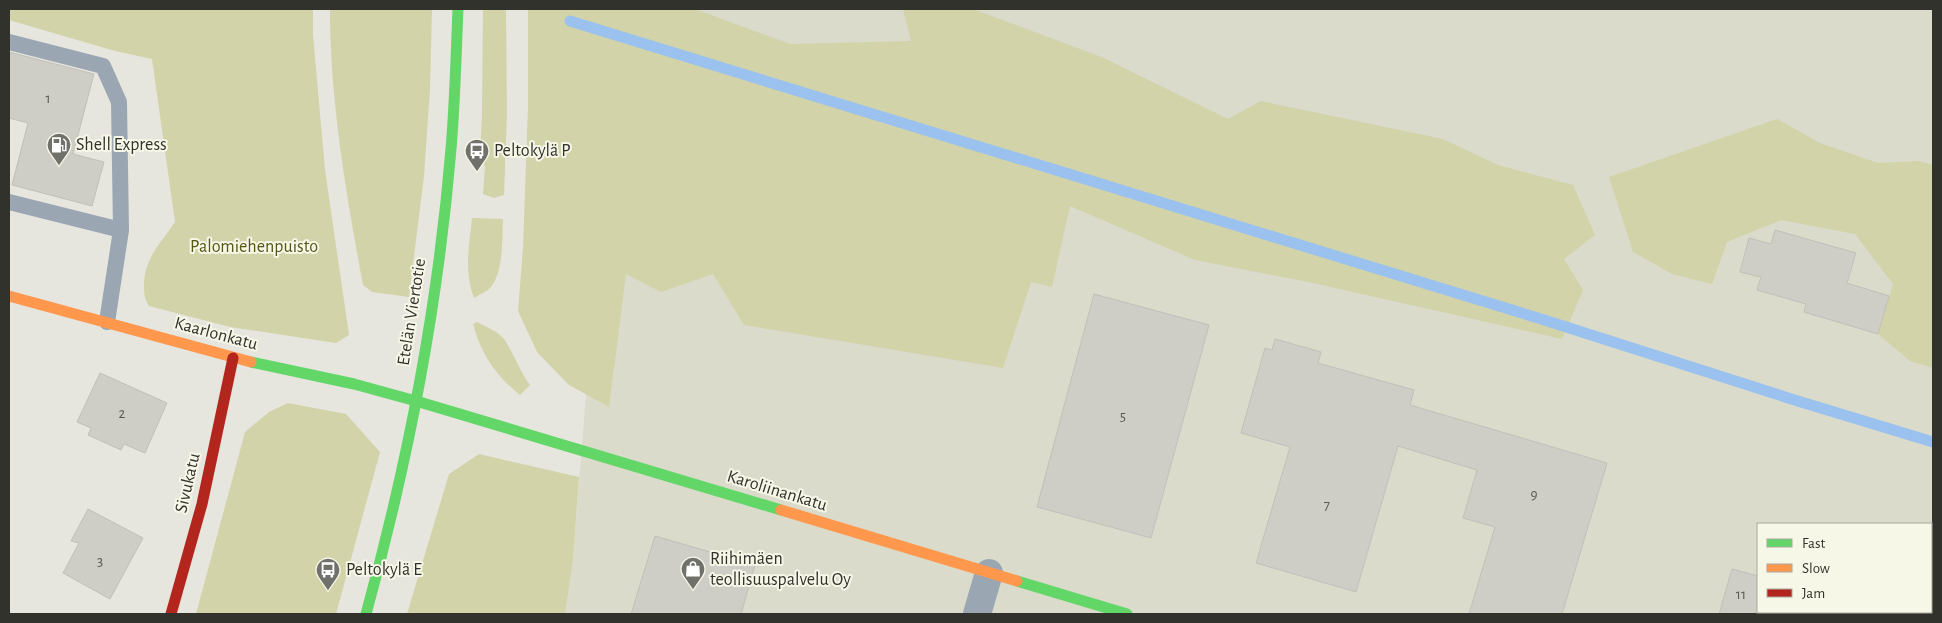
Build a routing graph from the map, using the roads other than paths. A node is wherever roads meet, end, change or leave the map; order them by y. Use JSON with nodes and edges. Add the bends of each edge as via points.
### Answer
{"nodes":[{"id":1,"x":458,"y":9,"type":"edge"},
{"id":2,"x":9,"y":42,"type":"edge"},
{"id":3,"x":9,"y":202,"type":"edge"},
{"id":4,"x":121,"y":230,"type":"junction"},
{"id":5,"x":9,"y":296,"type":"edge"},
{"id":6,"x":107,"y":322,"type":"junction"},
{"id":7,"x":233,"y":358,"type":"junction"},
{"id":8,"x":416,"y":401,"type":"junction"},
{"id":9,"x":989,"y":573,"type":"junction"},
{"id":10,"x":171,"y":614,"type":"edge"},
{"id":11,"x":366,"y":614,"type":"edge"},
{"id":12,"x":977,"y":614,"type":"edge"},
{"id":13,"x":1127,"y":614,"type":"edge"}],
"edges":[{"from":1,"to":8,"type":"street","name":"Etelän Viertotie","via":[[451,149],[433,302]]},
{"from":2,"to":4,"type":"lane","via":[[103,66],[119,102]]},
{"from":3,"to":4,"type":"lane"},
{"from":4,"to":6,"type":"lane"},
{"from":5,"to":6,"type":"street","name":"Kaarlonkatu"},
{"from":6,"to":7,"type":"street","name":"Kaarlonkatu"},
{"from":7,"to":8,"type":"street","name":"Kaarlonkatu"},
{"from":7,"to":10,"type":"street","name":"Sivukatu","via":[[202,504]]},
{"from":8,"to":9,"type":"street","name":"Karoliinankatu"},
{"from":8,"to":11,"type":"street","name":"Etelän Viertotie"},
{"from":9,"to":12,"type":"street"},
{"from":9,"to":13,"type":"street","name":"Karoliinankatu"}]}
